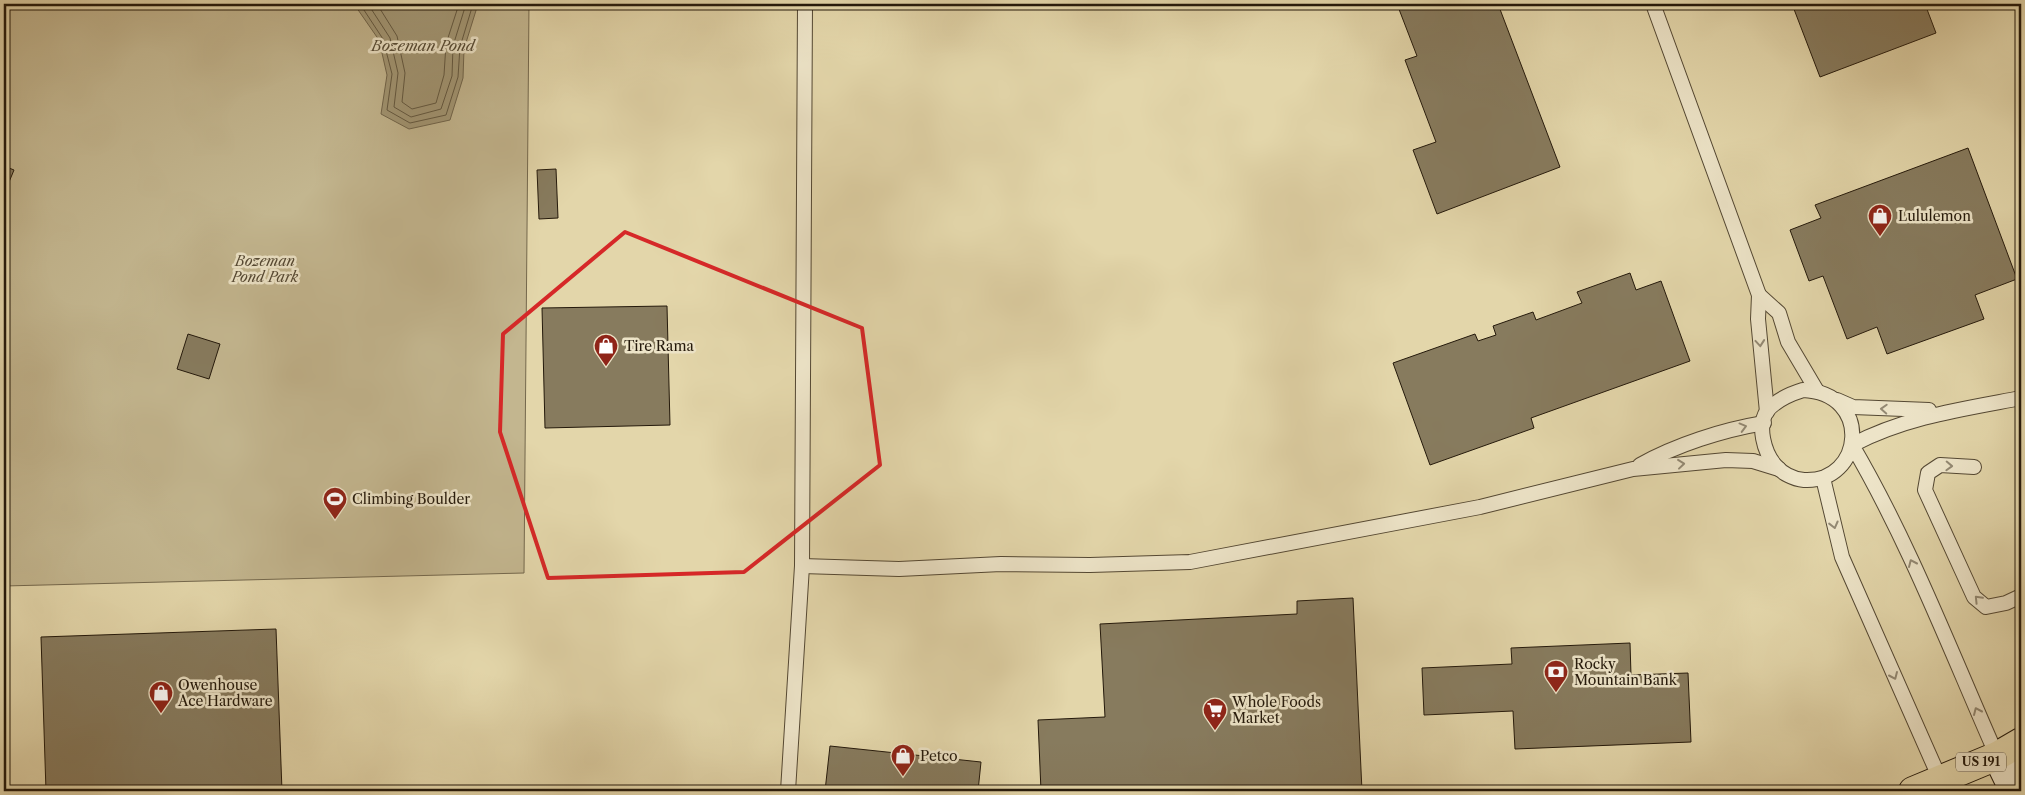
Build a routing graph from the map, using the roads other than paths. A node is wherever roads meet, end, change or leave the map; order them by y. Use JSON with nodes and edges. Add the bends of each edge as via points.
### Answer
{"nodes":[{"id":1,"x":805,"y":4,"type":"edge"},
{"id":2,"x":1653,"y":4,"type":"edge"},
{"id":3,"x":1759,"y":295,"type":"junction"},
{"id":4,"x":1824,"y":394,"type":"junction"},
{"id":5,"x":2021,"y":398,"type":"edge"},
{"id":6,"x":1950,"y":411,"type":"junction"},
{"id":7,"x":1765,"y":417,"type":"junction"},
{"id":8,"x":1852,"y":445,"type":"junction"},
{"id":9,"x":1974,"y":467,"type":"dead end"},
{"id":10,"x":1632,"y":469,"type":"junction"},
{"id":11,"x":1779,"y":469,"type":"junction"},
{"id":12,"x":1823,"y":478,"type":"junction"},
{"id":13,"x":802,"y":566,"type":"junction"},
{"id":14,"x":2021,"y":596,"type":"edge"},
{"id":15,"x":2021,"y":742,"type":"edge"},
{"id":16,"x":1997,"y":756,"type":"junction"},
{"id":17,"x":1943,"y":785,"type":"edge"},
{"id":18,"x":788,"y":791,"type":"edge"},
{"id":19,"x":1913,"y":791,"type":"edge"},
{"id":20,"x":2014,"y":791,"type":"edge"}],
"edges":[{"from":1,"to":13,"type":"lane"},
{"from":2,"to":3,"type":"lane"},
{"from":3,"to":4,"type":"lane","via":[[1779,313],[1788,342]]},
{"from":3,"to":7,"type":"lane","one_way":true},
{"from":6,"to":4,"type":"lane","one_way":true,"via":[[1853,407]]},
{"from":4,"to":7,"type":"lane","via":[[1803,390],[1789,394]]},
{"from":4,"to":8,"type":"lane","via":[[1841,405],[1849,417]]},
{"from":5,"to":6,"type":"lane"},
{"from":6,"to":8,"type":"lane","via":[[1876,432]]},
{"from":10,"to":7,"type":"lane","one_way":true,"via":[[1665,452]]},
{"from":7,"to":11,"type":"lane","via":[[1764,443],[1769,457]]},
{"from":8,"to":12,"type":"lane","via":[[1846,459]]},
{"from":16,"to":8,"type":"lane","one_way":true,"via":[[1902,542]]},
{"from":14,"to":9,"type":"lane","one_way":true,"via":[[1986,607],[1974,597],[1924,490],[1928,473],[1940,465]]},
{"from":10,"to":11,"type":"lane","one_way":true,"via":[[1726,460],[1753,462]]},
{"from":10,"to":13,"type":"lane","via":[[1480,507],[1190,562],[1001,564],[899,569]]},
{"from":11,"to":12,"type":"lane","via":[[1800,480]]},
{"from":12,"to":17,"type":"lane","one_way":true,"via":[[1842,557]]},
{"from":13,"to":18,"type":"lane"},
{"from":15,"to":16,"type":"highway","number":"US 191"},
{"from":16,"to":17,"type":"highway","number":"US 191"},
{"from":16,"to":20,"type":"main road"},
{"from":17,"to":19,"type":"highway","number":"US 191"}]}
